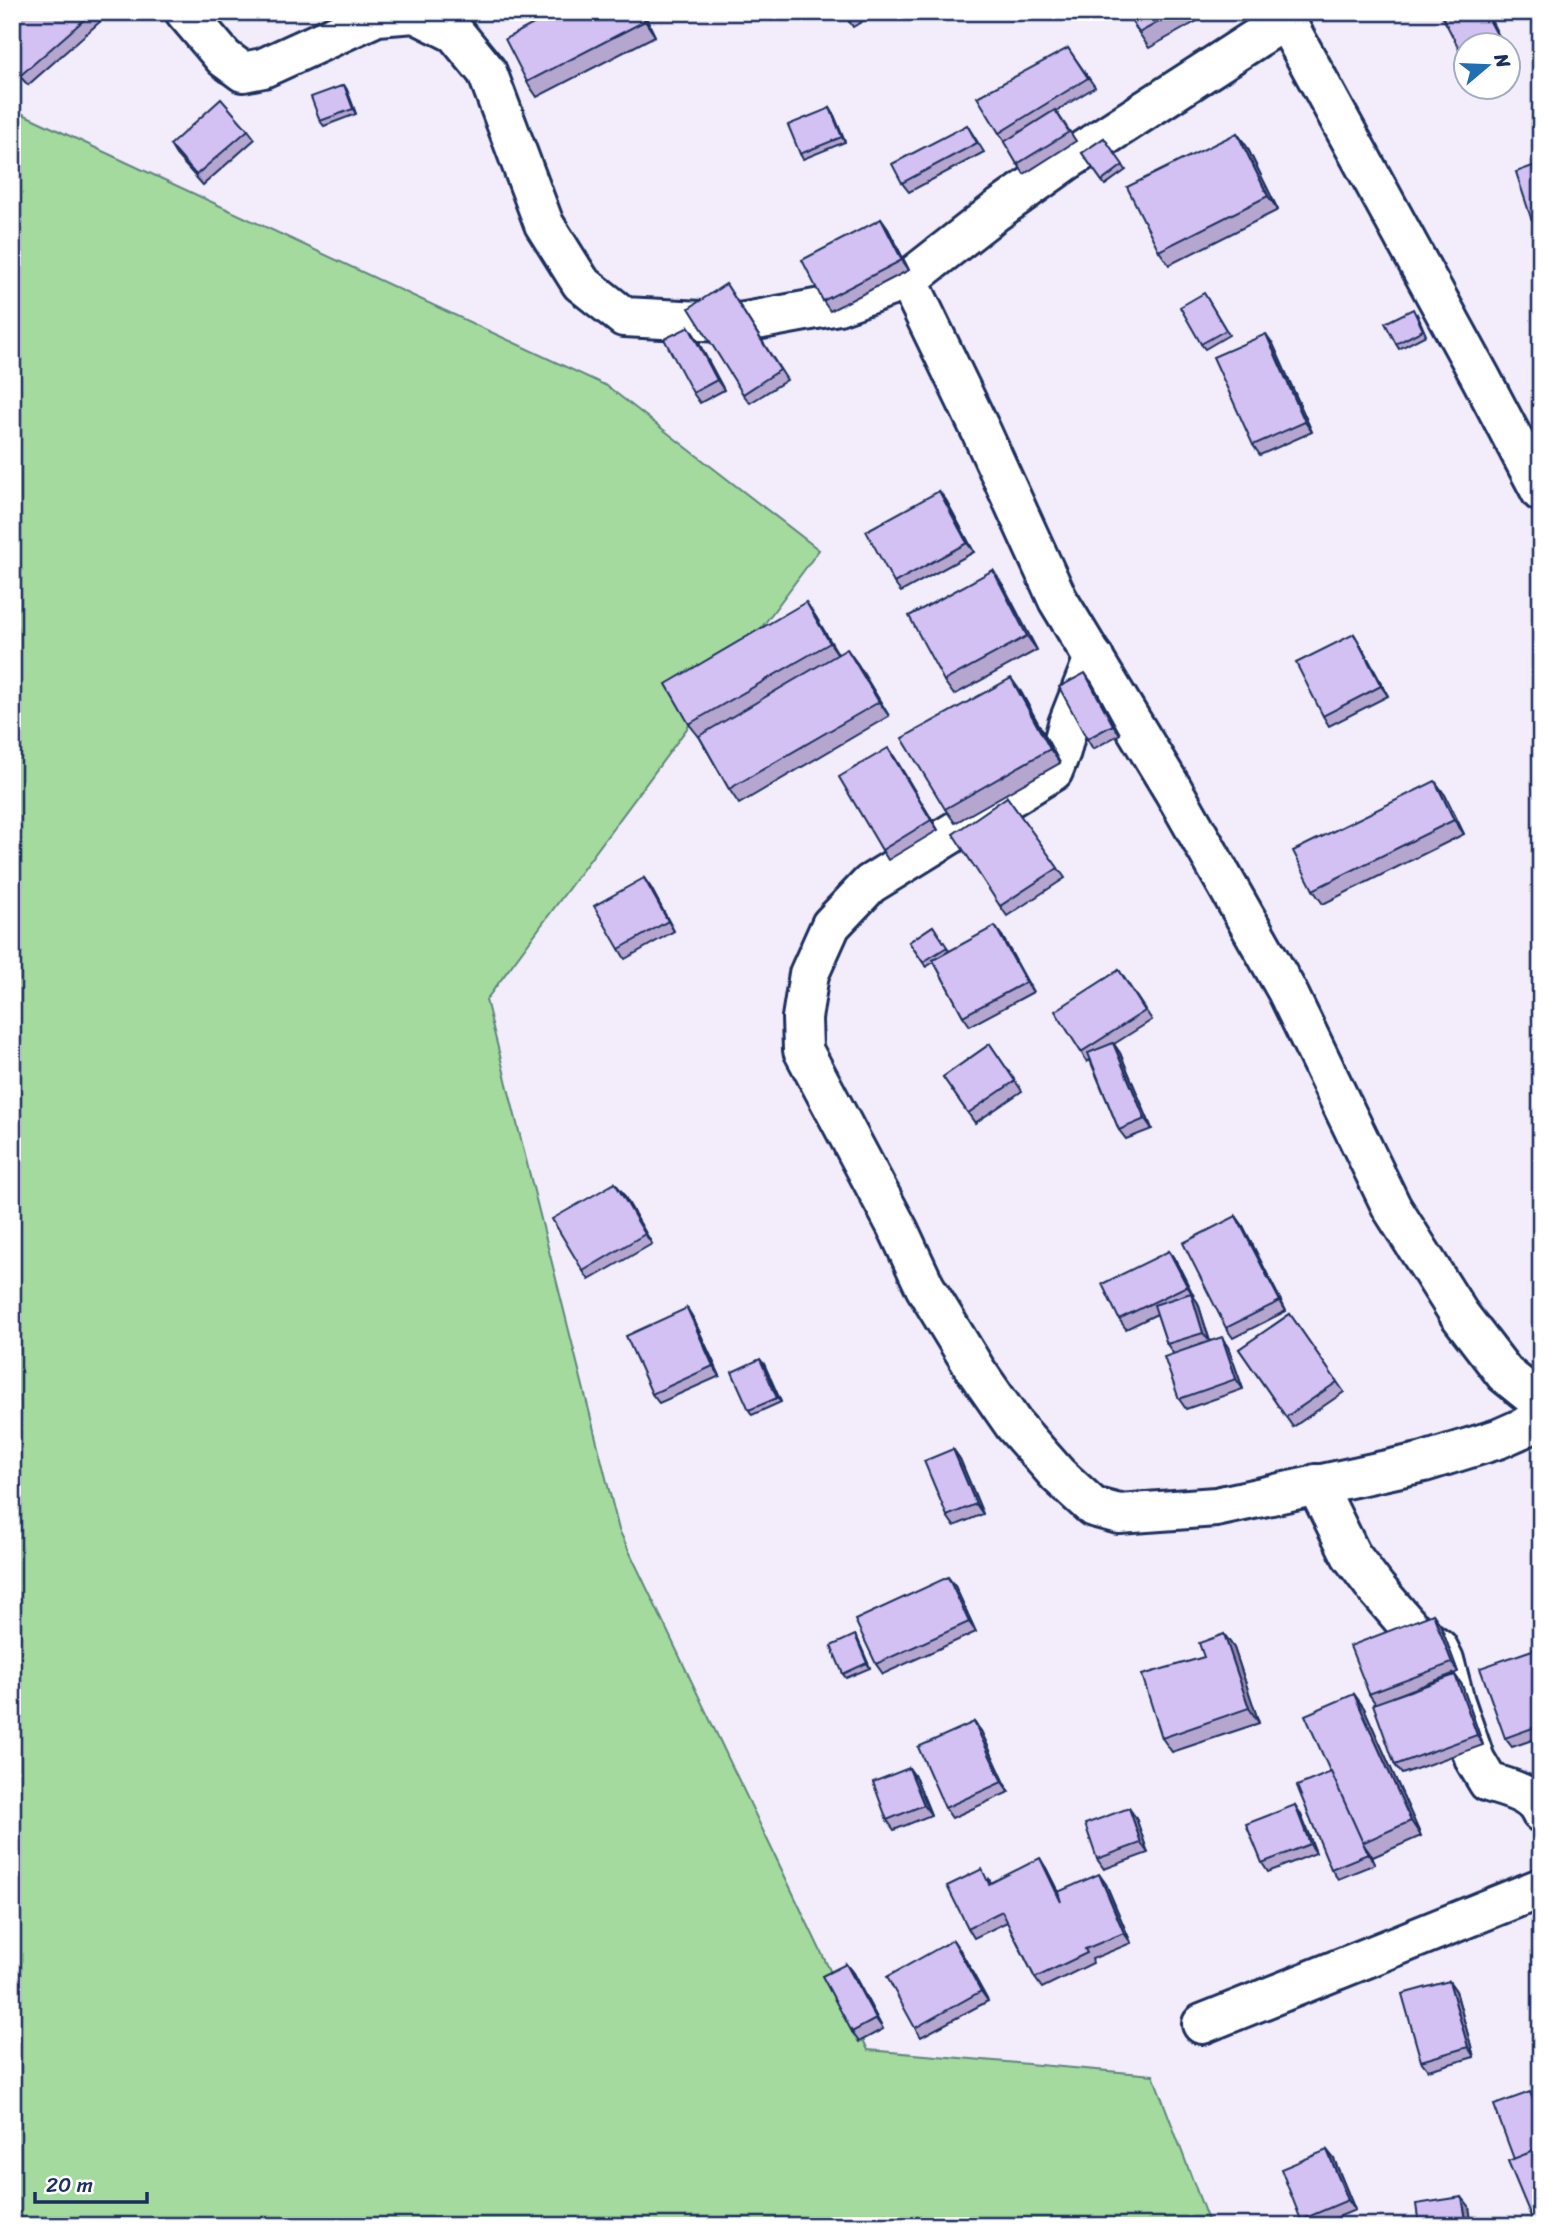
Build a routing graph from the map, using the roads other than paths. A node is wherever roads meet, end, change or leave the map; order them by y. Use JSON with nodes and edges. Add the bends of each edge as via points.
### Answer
{"nodes":[{"id":1,"x":185,"y":12,"type":"edge"},
{"id":2,"x":1283,"y":16,"type":"edge"},
{"id":3,"x":908,"y":280,"type":"junction"},
{"id":4,"x":1541,"y":492,"type":"edge"},
{"id":5,"x":1094,"y":658,"type":"junction"},
{"id":6,"x":1541,"y":1403,"type":"edge"},
{"id":7,"x":1541,"y":1420,"type":"edge"},
{"id":8,"x":1316,"y":1484,"type":"junction"},
{"id":9,"x":1541,"y":1813,"type":"edge"},
{"id":10,"x":1541,"y":1888,"type":"edge"},
{"id":11,"x":1202,"y":2024,"type":"dead end"}],
"edges":[{"from":1,"to":3,"type":"street","via":[[224,58],[243,72],[263,68],[377,16],[415,13],[455,33],[487,72],[544,224],[581,283],[624,317],[740,323],[838,304]]},
{"from":2,"to":3,"type":"street","via":[[1065,162]]},
{"from":2,"to":4,"type":"street"},
{"from":3,"to":5,"type":"street","via":[[1058,600]]},
{"from":5,"to":6,"type":"street","via":[[1287,991],[1392,1208],[1459,1314],[1505,1374]]},
{"from":5,"to":8,"type":"street","via":[[1053,771],[870,884],[831,925],[809,974],[802,1018],[803,1050],[925,1287],[975,1369],[1014,1425],[1093,1507],[1119,1514],[1216,1507]]},
{"from":7,"to":8,"type":"street","via":[[1499,1440],[1424,1462]]},
{"from":8,"to":9,"type":"street","via":[[1351,1555],[1412,1629],[1437,1648],[1475,1760],[1488,1782],[1518,1792]]},
{"from":10,"to":11,"type":"street"}]}
